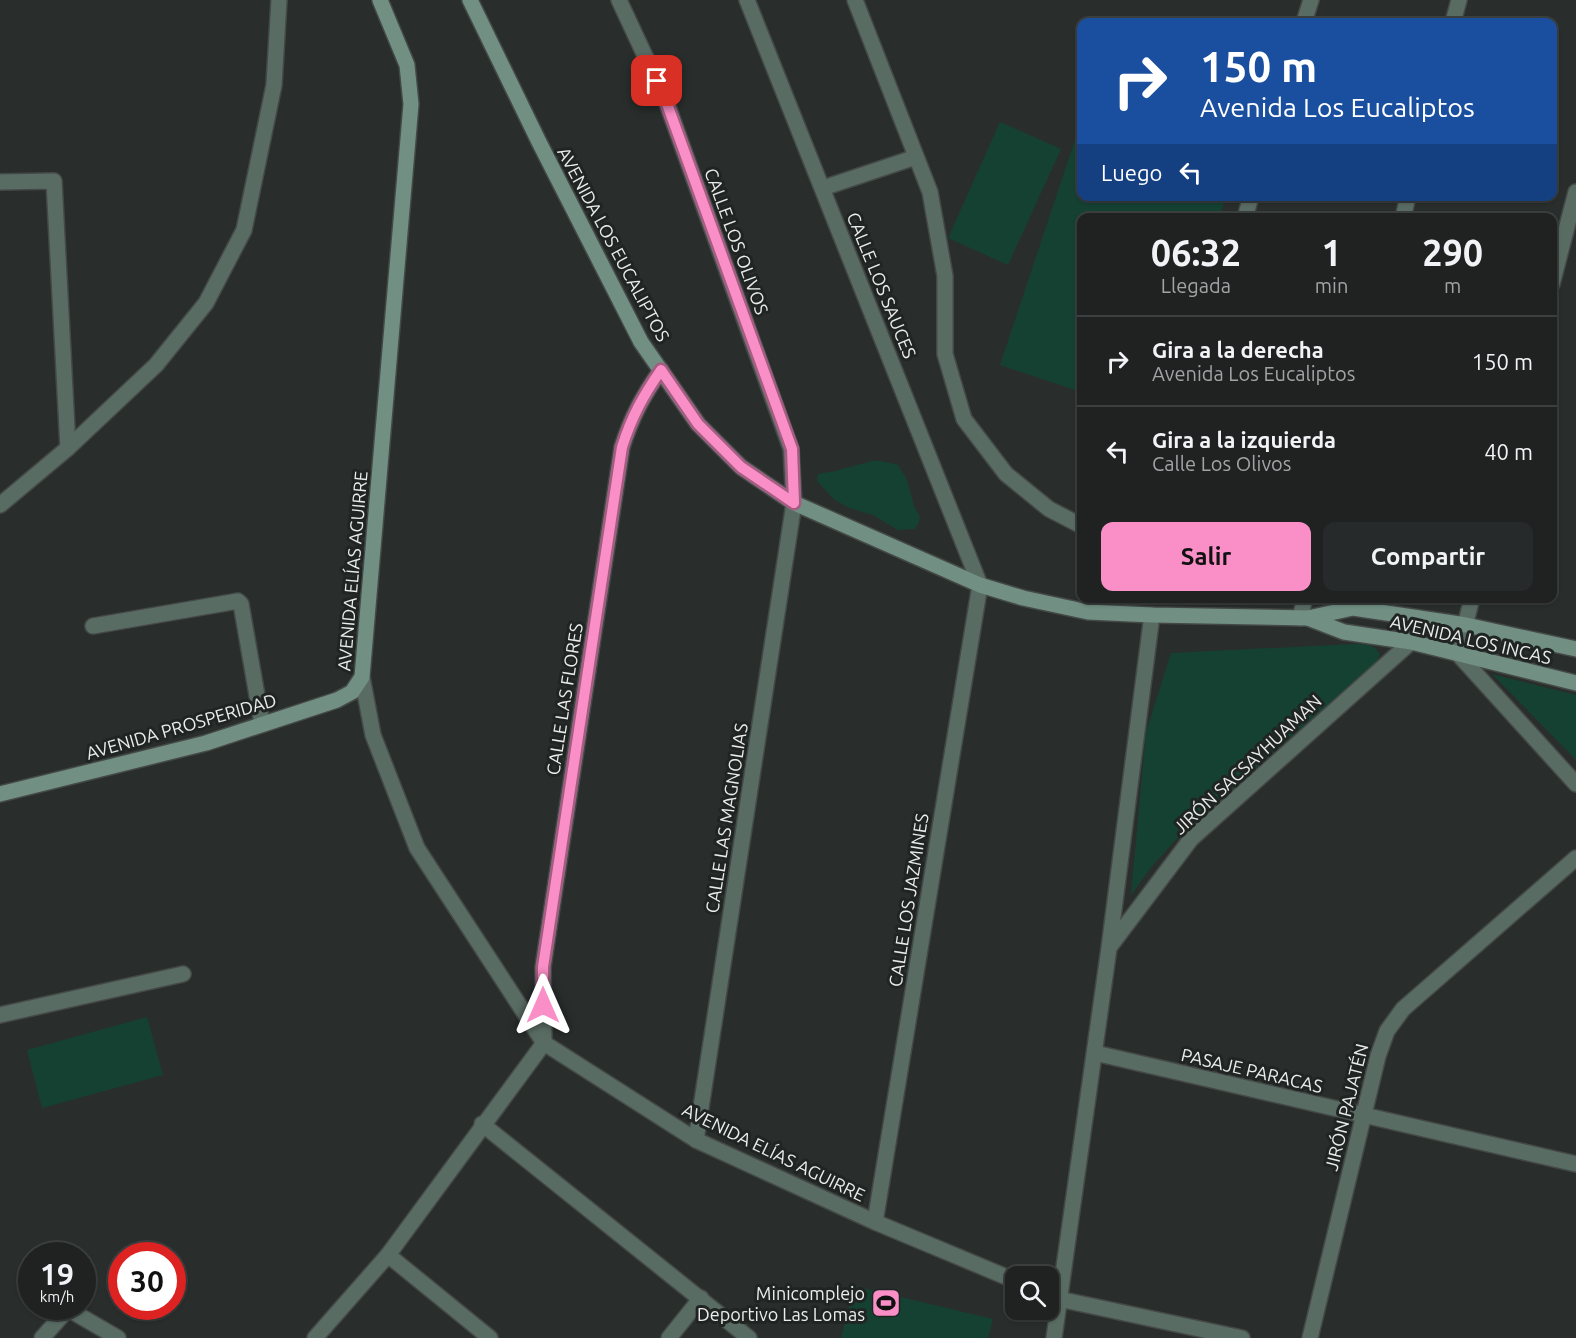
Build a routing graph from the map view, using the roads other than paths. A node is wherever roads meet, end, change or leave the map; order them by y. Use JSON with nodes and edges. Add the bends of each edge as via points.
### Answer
{"nodes":[{"id":1,"x":279,"y":0,"type":"edge"},
{"id":2,"x":380,"y":0,"type":"edge"},
{"id":3,"x":470,"y":0,"type":"edge"},
{"id":4,"x":620,"y":0,"type":"edge"},
{"id":5,"x":747,"y":0,"type":"edge"},
{"id":6,"x":855,"y":0,"type":"edge"},
{"id":7,"x":1311,"y":0,"type":"edge"},
{"id":8,"x":1459,"y":0,"type":"edge"},
{"id":9,"x":1305,"y":18,"type":"edge"},
{"id":10,"x":1454,"y":18,"type":"edge"},
{"id":11,"x":916,"y":157,"type":"junction"},
{"id":12,"x":0,"y":182,"type":"edge"},
{"id":13,"x":823,"y":188,"type":"junction"},
{"id":14,"x":1576,"y":192,"type":"edge"},
{"id":15,"x":1557,"y":265,"type":"edge"},
{"id":16,"x":661,"y":370,"type":"junction"},
{"id":17,"x":68,"y":448,"type":"junction"},
{"id":18,"x":794,"y":503,"type":"junction"},
{"id":19,"x":0,"y":505,"type":"edge"},
{"id":20,"x":1077,"y":523,"type":"edge"},
{"id":21,"x":980,"y":585,"type":"junction"},
{"id":22,"x":1305,"y":603,"type":"edge"},
{"id":23,"x":1471,"y":603,"type":"edge"},
{"id":24,"x":1152,"y":615,"type":"junction"},
{"id":25,"x":1304,"y":618,"type":"junction"},
{"id":26,"x":1418,"y":618,"type":"junction"},
{"id":27,"x":1466,"y":625,"type":"junction"},
{"id":28,"x":93,"y":626,"type":"dead end"},
{"id":29,"x":1411,"y":642,"type":"junction"},
{"id":30,"x":1576,"y":649,"type":"edge"},
{"id":31,"x":1458,"y":654,"type":"junction"},
{"id":32,"x":362,"y":677,"type":"junction"},
{"id":33,"x":1576,"y":683,"type":"edge"},
{"id":34,"x":262,"y":724,"type":"junction"},
{"id":35,"x":1576,"y":784,"type":"edge"},
{"id":36,"x":0,"y":794,"type":"edge"},
{"id":37,"x":1576,"y":858,"type":"edge"},
{"id":38,"x":1109,"y":948,"type":"junction"},
{"id":39,"x":183,"y":974,"type":"dead end"},
{"id":40,"x":0,"y":1015,"type":"edge"},
{"id":41,"x":544,"y":1043,"type":"junction"},
{"id":42,"x":1095,"y":1053,"type":"junction"},
{"id":43,"x":1364,"y":1116,"type":"junction"},
{"id":44,"x":482,"y":1124,"type":"junction"},
{"id":45,"x":696,"y":1140,"type":"junction"},
{"id":46,"x":1576,"y":1164,"type":"edge"},
{"id":47,"x":875,"y":1222,"type":"junction"},
{"id":48,"x":388,"y":1255,"type":"junction"},
{"id":49,"x":1059,"y":1267,"type":"edge"},
{"id":50,"x":1005,"y":1276,"type":"edge"},
{"id":51,"x":701,"y":1298,"type":"junction"},
{"id":52,"x":1059,"y":1298,"type":"edge"},
{"id":53,"x":1054,"y":1320,"type":"edge"},
{"id":54,"x":42,"y":1338,"type":"edge"},
{"id":55,"x":118,"y":1338,"type":"edge"},
{"id":56,"x":315,"y":1338,"type":"edge"},
{"id":57,"x":490,"y":1338,"type":"edge"},
{"id":58,"x":669,"y":1338,"type":"edge"},
{"id":59,"x":749,"y":1338,"type":"edge"},
{"id":60,"x":1054,"y":1338,"type":"edge"},
{"id":61,"x":1242,"y":1338,"type":"edge"},
{"id":62,"x":1310,"y":1338,"type":"edge"}],
"edges":[{"from":1,"to":17,"type":"street","via":[[274,85],[244,230],[206,303],[164,356]]},
{"from":2,"to":32,"type":"street","name":"AVENIDA ELÍAS AGUIRRE","via":[[406,65],[411,104]]},
{"from":3,"to":16,"type":"street","name":"AVENIDA LOS EUCALIPTOS","via":[[641,342]]},
{"from":4,"to":18,"type":"street","name":"CALLE LOS OLIVOS","via":[[666,101],[792,449]]},
{"from":5,"to":13,"type":"street","name":"CALLE LOS SAUCES"},
{"from":6,"to":11,"type":"street"},
{"from":7,"to":9,"type":"street"},
{"from":8,"to":10,"type":"street"},
{"from":11,"to":13,"type":"street"},
{"from":11,"to":20,"type":"street","via":[[932,202],[945,276],[945,354],[964,419],[1006,474],[1049,509]]},
{"from":12,"to":17,"type":"street","via":[[54,181]]},
{"from":13,"to":21,"type":"street","name":"CALLE LOS SAUCES"},
{"from":14,"to":15,"type":"street"},
{"from":16,"to":18,"type":"street","name":"AVENIDA LOS EUCALIPTOS","via":[[698,424],[741,467]]},
{"from":16,"to":41,"type":"street","name":"CALLE LAS FLORES","via":[[641,399],[622,447],[543,967]]},
{"from":17,"to":19,"type":"street"},
{"from":18,"to":21,"type":"street","name":"AVENIDA LOS EUCALIPTOS"},
{"from":18,"to":45,"type":"street","name":"CALLE LAS MAGNOLIAS"},
{"from":21,"to":24,"type":"street","name":"AVENIDA LOS EUCALIPTOS","via":[[1088,612]]},
{"from":21,"to":47,"type":"street","name":"CALLE LOS JAZMINES"},
{"from":22,"to":25,"type":"street"},
{"from":23,"to":27,"type":"street"},
{"from":24,"to":25,"type":"street","name":"AVENIDA LOS EUCALIPTOS"},
{"from":24,"to":38,"type":"street","name":"JIRÓN SACSAYHUAMAN"},
{"from":25,"to":26,"type":"street","name":"AVENIDA LOS INCAS","via":[[1353,608]]},
{"from":25,"to":29,"type":"street","name":"AVENIDA LOS INCAS","via":[[1344,632]]},
{"from":26,"to":27,"type":"street","name":"AVENIDA LOS INCAS"},
{"from":26,"to":29,"type":"street"},
{"from":27,"to":30,"type":"street","name":"AVENIDA LOS INCAS"},
{"from":27,"to":31,"type":"street"},
{"from":28,"to":34,"type":"street","via":[[238,602]]},
{"from":29,"to":31,"type":"street","name":"AVENIDA LOS INCAS"},
{"from":29,"to":38,"type":"street","name":"JIRÓN SACSAYHUAMAN","via":[[1191,839]]},
{"from":31,"to":33,"type":"street","name":"AVENIDA LOS INCAS"},
{"from":31,"to":35,"type":"street"},
{"from":32,"to":34,"type":"street","name":"AVENIDA PROSPERIDAD","via":[[352,692],[337,700]]},
{"from":32,"to":41,"type":"street","name":"AVENIDA ELÍAS AGUIRRE","via":[[373,735],[417,848]]},
{"from":34,"to":36,"type":"street","name":"AVENIDA PROSPERIDAD","via":[[206,743]]},
{"from":37,"to":43,"type":"street","name":"JIRÓN PAJATÉN","via":[[1403,1009],[1387,1031]]},
{"from":38,"to":42,"type":"street","name":"JIRÓN SACSAYHUAMAN"},
{"from":39,"to":40,"type":"street"},
{"from":41,"to":44,"type":"street"},
{"from":41,"to":45,"type":"street","name":"AVENIDA ELÍAS AGUIRRE"},
{"from":42,"to":43,"type":"street","name":"PASAJE PARACAS"},
{"from":42,"to":49,"type":"street","name":"JIRÓN SACSAYHUAMAN"},
{"from":43,"to":46,"type":"street","name":"PASAJE PARACAS"},
{"from":43,"to":62,"type":"street","name":"JIRÓN PAJATÉN"},
{"from":44,"to":48,"type":"street"},
{"from":44,"to":51,"type":"street"},
{"from":45,"to":47,"type":"street","name":"AVENIDA ELÍAS AGUIRRE"},
{"from":47,"to":50,"type":"street","name":"AVENIDA ELÍAS AGUIRRE"},
{"from":48,"to":56,"type":"street"},
{"from":48,"to":57,"type":"street"},
{"from":51,"to":58,"type":"street"},
{"from":51,"to":59,"type":"street"},
{"from":52,"to":61,"type":"street"},
{"from":53,"to":60,"type":"street","name":"JIRÓN SACSAYHUAMAN"},
{"from":54,"to":55,"type":"street","via":[[68,1309]]}]}
